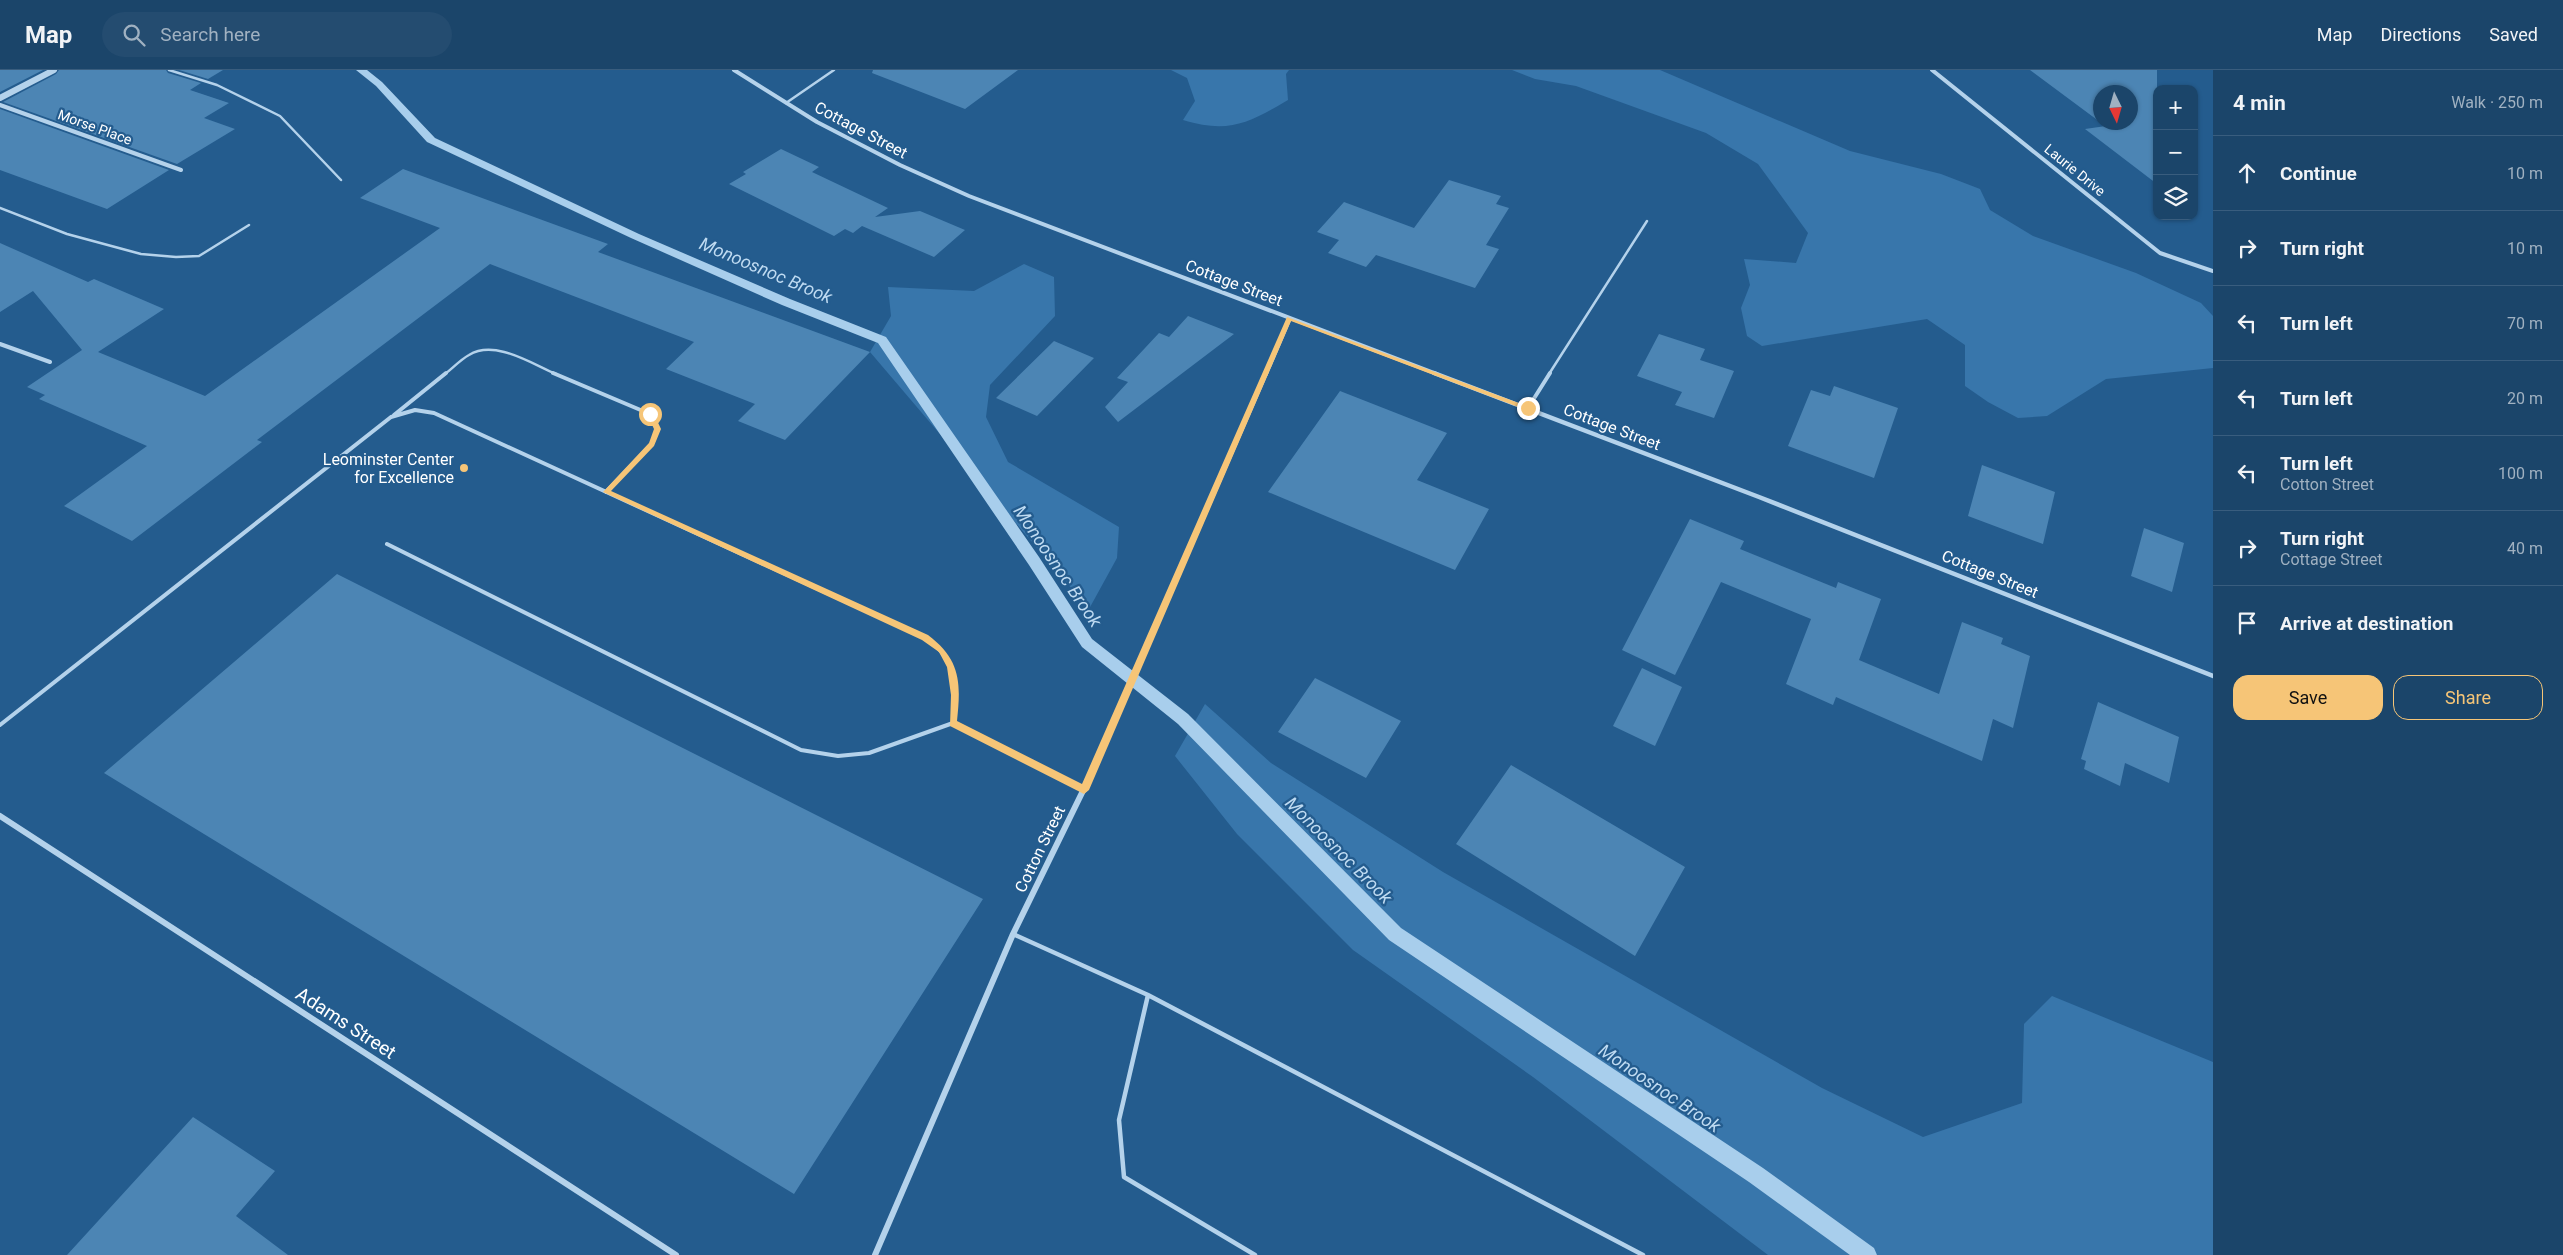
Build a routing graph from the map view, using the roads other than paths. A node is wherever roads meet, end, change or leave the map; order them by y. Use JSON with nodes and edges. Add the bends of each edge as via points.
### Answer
{"nodes":[{"id":1,"x":54,"y":70,"type":"edge"},
{"id":2,"x":169,"y":70,"type":"edge"},
{"id":3,"x":734,"y":70,"type":"edge"},
{"id":4,"x":834,"y":70,"type":"edge"},
{"id":5,"x":1932,"y":70,"type":"edge"},
{"id":6,"x":0,"y":98,"type":"edge"},
{"id":7,"x":786,"y":102,"type":"junction"},
{"id":8,"x":0,"y":105,"type":"edge"},
{"id":9,"x":182,"y":170,"type":"dead end"},
{"id":10,"x":341,"y":180,"type":"dead end"},
{"id":11,"x":0,"y":208,"type":"edge"},
{"id":12,"x":1647,"y":221,"type":"dead end"},
{"id":13,"x":249,"y":225,"type":"dead end"},
{"id":14,"x":2213,"y":271,"type":"edge"},
{"id":15,"x":1290,"y":318,"type":"junction"},
{"id":16,"x":0,"y":344,"type":"edge"},
{"id":17,"x":50,"y":362,"type":"dead end"},
{"id":18,"x":1528,"y":408,"type":"junction"},
{"id":19,"x":391,"y":417,"type":"junction"},
{"id":20,"x":606,"y":492,"type":"junction"},
{"id":21,"x":387,"y":544,"type":"dead end"},
{"id":22,"x":2213,"y":676,"type":"edge"},
{"id":23,"x":953,"y":723,"type":"junction"},
{"id":24,"x":0,"y":725,"type":"edge"},
{"id":25,"x":1084,"y":790,"type":"junction"},
{"id":26,"x":0,"y":816,"type":"edge"},
{"id":27,"x":1013,"y":934,"type":"junction"},
{"id":28,"x":1148,"y":995,"type":"junction"},
{"id":29,"x":676,"y":1255,"type":"edge"},
{"id":30,"x":875,"y":1255,"type":"edge"},
{"id":31,"x":1255,"y":1255,"type":"edge"},
{"id":32,"x":1643,"y":1255,"type":"edge"}],
"edges":[{"from":1,"to":6,"type":"street"},
{"from":2,"to":10,"type":"lane","via":[[217,85],[280,116]]},
{"from":3,"to":7,"type":"street","name":"Cottage Street"},
{"from":4,"to":7,"type":"lane"},
{"from":5,"to":14,"type":"street","name":"Laurie Drive","via":[[2160,253]]},
{"from":7,"to":15,"type":"street","name":"Cottage Street","via":[[892,161],[970,196]]},
{"from":8,"to":9,"type":"street","name":"Morse Place"},
{"from":11,"to":13,"type":"lane","via":[[66,234],[141,254],[176,257],[199,256]]},
{"from":12,"to":18,"type":"lane"},
{"from":15,"to":18,"type":"street","name":"Cottage Street"},
{"from":15,"to":25,"type":"street","name":"Cotton Street"},
{"from":16,"to":17,"type":"street"},
{"from":18,"to":22,"type":"street","name":"Cottage Street"},
{"from":19,"to":20,"type":"lane","via":[[414,410],[434,413]]},
{"from":19,"to":20,"type":"lane","via":[[470,354],[499,350],[650,414],[658,429],[652,444]]},
{"from":19,"to":24,"type":"lane"},
{"from":20,"to":23,"type":"lane","via":[[925,638],[941,650],[951,667],[955,695]]},
{"from":21,"to":23,"type":"lane","via":[[801,750],[838,756],[869,753]]},
{"from":23,"to":25,"type":"lane"},
{"from":25,"to":27,"type":"street","name":"Cotton Street"},
{"from":26,"to":29,"type":"street","name":"Adams Street"},
{"from":27,"to":28,"type":"lane"},
{"from":27,"to":30,"type":"street","name":"Cotton Street"},
{"from":28,"to":31,"type":"lane","via":[[1119,1120],[1124,1177]]},
{"from":28,"to":32,"type":"lane"}]}
